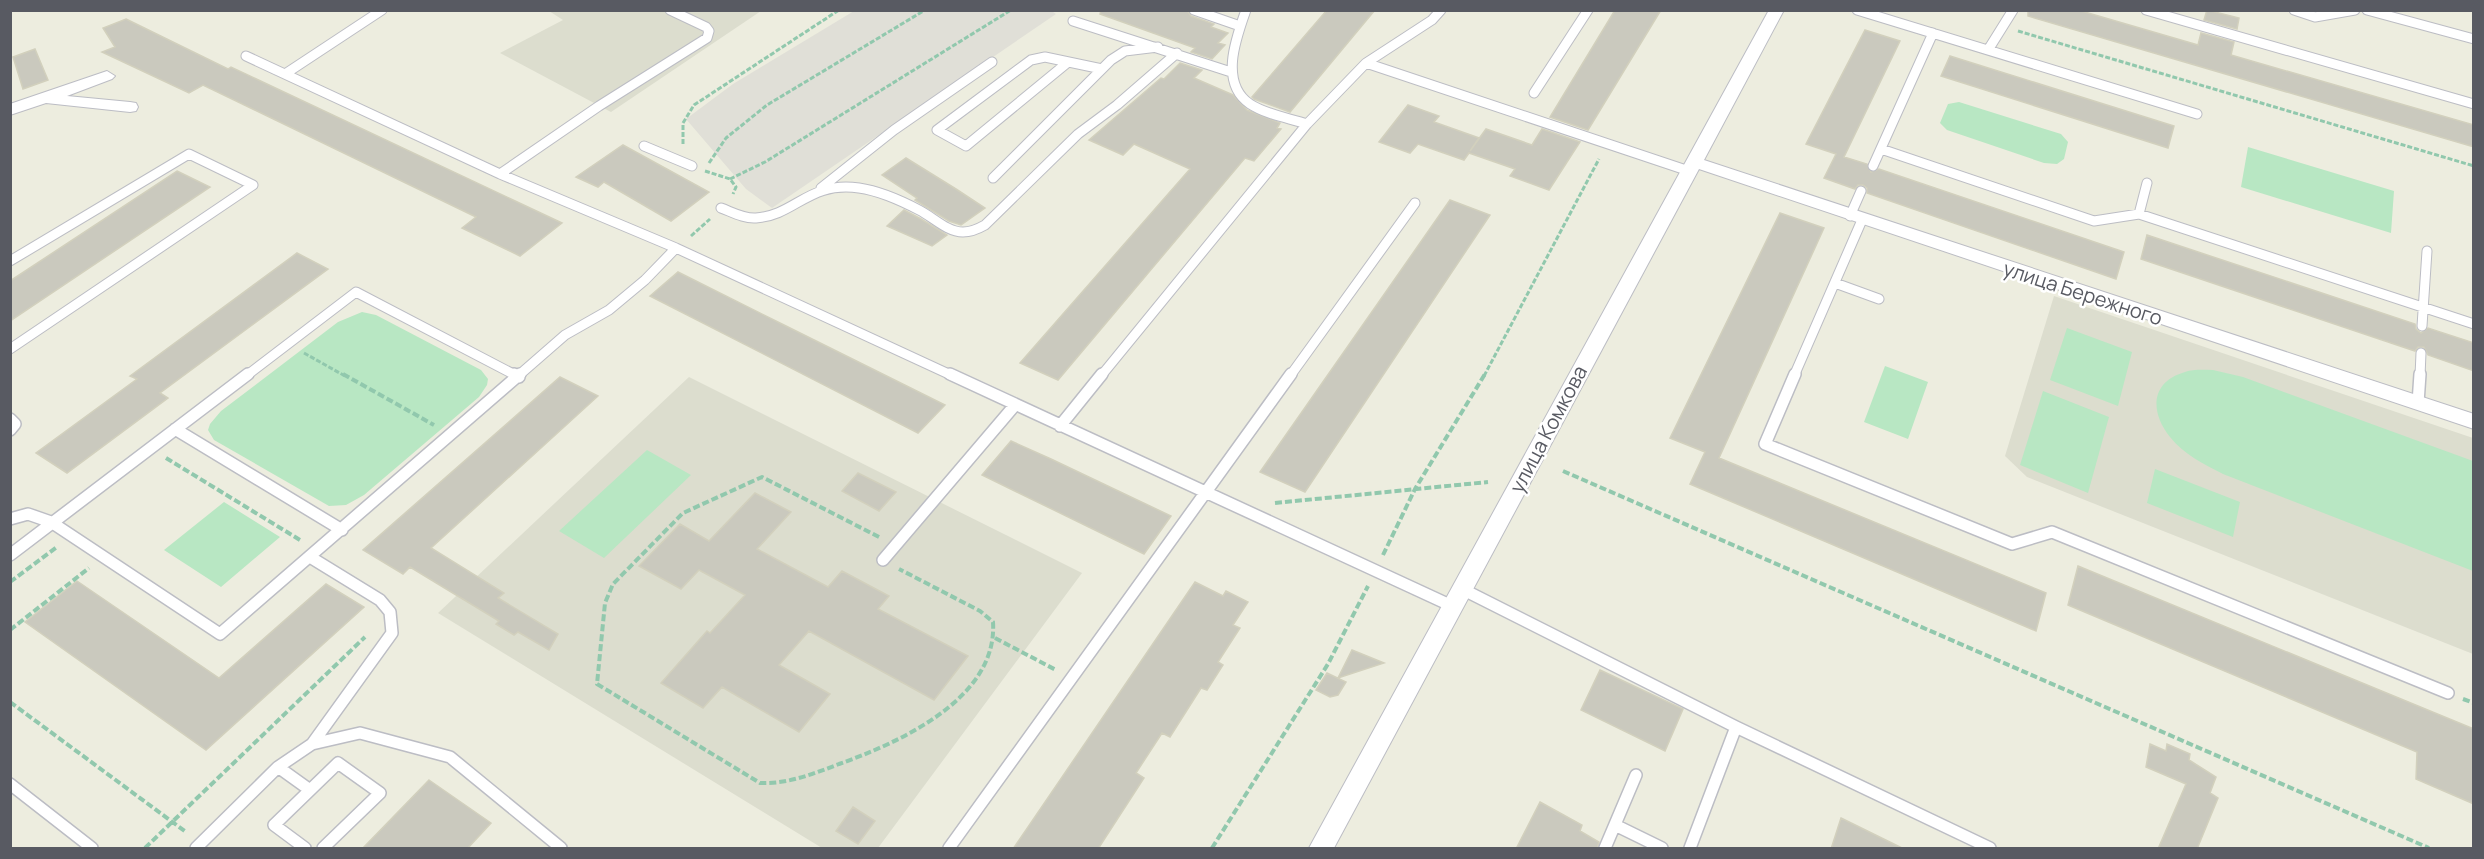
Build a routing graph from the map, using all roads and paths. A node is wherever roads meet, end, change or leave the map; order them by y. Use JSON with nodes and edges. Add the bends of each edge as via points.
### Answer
{"nodes":[{"id":1,"x":382,"y":10,"type":"edge"},
{"id":2,"x":670,"y":10,"type":"edge"},
{"id":3,"x":839,"y":10,"type":"edge"},
{"id":4,"x":925,"y":10,"type":"edge"},
{"id":5,"x":1011,"y":10,"type":"edge"},
{"id":6,"x":1194,"y":10,"type":"edge"},
{"id":7,"x":1246,"y":10,"type":"edge"},
{"id":8,"x":1441,"y":10,"type":"edge"},
{"id":9,"x":1588,"y":10,"type":"edge"},
{"id":10,"x":1777,"y":10,"type":"edge"},
{"id":11,"x":1857,"y":10,"type":"edge"},
{"id":12,"x":2013,"y":10,"type":"edge"},
{"id":13,"x":2146,"y":10,"type":"edge"},
{"id":14,"x":2294,"y":10,"type":"edge"},
{"id":15,"x":2355,"y":10,"type":"edge"},
{"id":16,"x":2367,"y":10,"type":"edge"},
{"id":17,"x":1073,"y":21,"type":"dead end"},
{"id":18,"x":1240,"y":26,"type":"junction"},
{"id":19,"x":2003,"y":26,"type":"junction"},
{"id":20,"x":1933,"y":33,"type":"junction"},
{"id":21,"x":2474,"y":39,"type":"edge"},
{"id":22,"x":1158,"y":46,"type":"junction"},
{"id":23,"x":1988,"y":50,"type":"junction"},
{"id":24,"x":1178,"y":53,"type":"junction"},
{"id":25,"x":246,"y":56,"type":"dead end"},
{"id":26,"x":992,"y":62,"type":"dead end"},
{"id":27,"x":1067,"y":63,"type":"junction"},
{"id":28,"x":1366,"y":63,"type":"junction"},
{"id":29,"x":1102,"y":69,"type":"junction"},
{"id":30,"x":1231,"y":72,"type":"junction"},
{"id":31,"x":285,"y":74,"type":"junction"},
{"id":32,"x":107,"y":76,"type":"dead end"},
{"id":33,"x":1534,"y":93,"type":"dead end"},
{"id":34,"x":45,"y":98,"type":"junction"},
{"id":35,"x":2474,"y":104,"type":"edge"},
{"id":36,"x":130,"y":107,"type":"dead end"},
{"id":37,"x":10,"y":110,"type":"edge"},
{"id":38,"x":2197,"y":114,"type":"dead end"},
{"id":39,"x":1307,"y":124,"type":"junction"},
{"id":40,"x":1608,"y":144,"type":"junction"},
{"id":41,"x":644,"y":146,"type":"dead end"},
{"id":42,"x":1881,"y":149,"type":"junction"},
{"id":43,"x":692,"y":166,"type":"junction"},
{"id":44,"x":1691,"y":166,"type":"junction"},
{"id":45,"x":1873,"y":166,"type":"dead end"},
{"id":46,"x":2474,"y":166,"type":"edge"},
{"id":47,"x":704,"y":170,"type":"junction"},
{"id":48,"x":500,"y":174,"type":"junction"},
{"id":49,"x":993,"y":178,"type":"dead end"},
{"id":50,"x":730,"y":180,"type":"junction"},
{"id":51,"x":2147,"y":183,"type":"dead end"},
{"id":52,"x":820,"y":189,"type":"junction"},
{"id":53,"x":1861,"y":191,"type":"dead end"},
{"id":54,"x":1416,"y":203,"type":"dead end"},
{"id":55,"x":721,"y":208,"type":"junction"},
{"id":56,"x":2139,"y":214,"type":"junction"},
{"id":57,"x":1856,"y":218,"type":"junction"},
{"id":58,"x":676,"y":248,"type":"junction"},
{"id":59,"x":2427,"y":251,"type":"dead end"},
{"id":60,"x":10,"y":261,"type":"edge"},
{"id":61,"x":1835,"y":283,"type":"junction"},
{"id":62,"x":1879,"y":299,"type":"dead end"},
{"id":63,"x":2424,"y":307,"type":"junction"},
{"id":64,"x":2474,"y":324,"type":"edge"},
{"id":65,"x":2422,"y":326,"type":"dead end"},
{"id":66,"x":288,"y":344,"type":"junction"},
{"id":67,"x":10,"y":349,"type":"edge"},
{"id":68,"x":2421,"y":353,"type":"dead end"},
{"id":69,"x":519,"y":377,"type":"junction"},
{"id":70,"x":2418,"y":403,"type":"junction"},
{"id":71,"x":1015,"y":405,"type":"junction"},
{"id":72,"x":10,"y":419,"type":"edge"},
{"id":73,"x":2474,"y":422,"type":"edge"},
{"id":74,"x":1060,"y":426,"type":"junction"},
{"id":75,"x":175,"y":429,"type":"junction"},
{"id":76,"x":10,"y":430,"type":"edge"},
{"id":77,"x":452,"y":434,"type":"junction"},
{"id":78,"x":150,"y":448,"type":"junction"},
{"id":79,"x":1563,"y":471,"type":"dead end"},
{"id":80,"x":1488,"y":482,"type":"dead end"},
{"id":81,"x":1415,"y":489,"type":"junction"},
{"id":82,"x":1206,"y":494,"type":"junction"},
{"id":83,"x":1235,"y":507,"type":"junction"},
{"id":84,"x":10,"y":519,"type":"edge"},
{"id":85,"x":51,"y":522,"type":"junction"},
{"id":86,"x":342,"y":530,"type":"junction"},
{"id":87,"x":72,"y":536,"type":"junction"},
{"id":88,"x":895,"y":545,"type":"junction"},
{"id":89,"x":314,"y":554,"type":"junction"},
{"id":90,"x":10,"y":555,"type":"edge"},
{"id":91,"x":104,"y":557,"type":"junction"},
{"id":92,"x":883,"y":560,"type":"joint"},
{"id":93,"x":1376,"y":572,"type":"junction"},
{"id":94,"x":10,"y":582,"type":"edge"},
{"id":95,"x":1462,"y":589,"type":"junction"},
{"id":96,"x":1452,"y":606,"type":"junction"},
{"id":97,"x":390,"y":612,"type":"junction"},
{"id":98,"x":10,"y":630,"type":"edge"},
{"id":99,"x":995,"y":638,"type":"junction"},
{"id":100,"x":1072,"y":679,"type":"junction"},
{"id":101,"x":2448,"y":693,"type":"dead end"},
{"id":102,"x":10,"y":702,"type":"edge"},
{"id":103,"x":1736,"y":726,"type":"junction"},
{"id":104,"x":312,"y":744,"type":"junction"},
{"id":105,"x":278,"y":767,"type":"junction"},
{"id":106,"x":1635,"y":775,"type":"dead end"},
{"id":107,"x":10,"y":784,"type":"edge"},
{"id":108,"x":310,"y":790,"type":"junction"},
{"id":109,"x":172,"y":822,"type":"junction"},
{"id":110,"x":1615,"y":825,"type":"junction"},
{"id":111,"x":199,"y":846,"type":"edge"},
{"id":112,"x":92,"y":849,"type":"edge"},
{"id":113,"x":145,"y":849,"type":"edge"},
{"id":114,"x":305,"y":849,"type":"edge"},
{"id":115,"x":323,"y":849,"type":"edge"},
{"id":116,"x":561,"y":849,"type":"edge"},
{"id":117,"x":949,"y":849,"type":"edge"},
{"id":118,"x":1212,"y":849,"type":"edge"},
{"id":119,"x":1321,"y":849,"type":"edge"},
{"id":120,"x":1605,"y":849,"type":"edge"},
{"id":121,"x":1662,"y":849,"type":"edge"},
{"id":122,"x":1690,"y":849,"type":"edge"},
{"id":123,"x":1990,"y":849,"type":"edge"},
{"id":124,"x":2429,"y":849,"type":"edge"}],
"edges":[{"from":1,"to":31,"type":"lane"},
{"from":2,"to":48,"type":"lane","via":[[706,27],[707,38]]},
{"from":3,"to":43,"type":"path","via":[[694,105],[680,125]]},
{"from":4,"to":47,"type":"path","via":[[767,105],[726,138]]},
{"from":5,"to":50,"type":"path"},
{"from":6,"to":18,"type":"lane"},
{"from":7,"to":18,"type":"lane"},
{"from":8,"to":28,"type":"lane"},
{"from":9,"to":33,"type":"lane"},
{"from":10,"to":44,"type":"street","name":"улица Комкова"},
{"from":11,"to":20,"type":"lane"},
{"from":12,"to":19,"type":"lane"},
{"from":13,"to":35,"type":"lane"},
{"from":14,"to":15,"type":"lane","via":[[2315,16]]},
{"from":16,"to":21,"type":"lane"},
{"from":17,"to":22,"type":"lane"},
{"from":18,"to":30,"type":"lane"},
{"from":19,"to":23,"type":"lane"},
{"from":19,"to":46,"type":"path"},
{"from":20,"to":23,"type":"lane"},
{"from":20,"to":42,"type":"lane"},
{"from":22,"to":24,"type":"lane"},
{"from":22,"to":29,"type":"lane","via":[[1125,51]]},
{"from":23,"to":38,"type":"lane"},
{"from":24,"to":30,"type":"lane"},
{"from":24,"to":52,"type":"lane","via":[[1090,124],[976,230],[954,230],[884,194],[855,187]]},
{"from":25,"to":31,"type":"lane"},
{"from":26,"to":52,"type":"lane","via":[[894,130]]},
{"from":27,"to":27,"type":"lane","via":[[966,146],[937,130],[1031,60],[1045,57]]},
{"from":27,"to":29,"type":"lane"},
{"from":28,"to":39,"type":"lane"},
{"from":28,"to":40,"type":"lane"},
{"from":29,"to":49,"type":"lane"},
{"from":30,"to":39,"type":"lane","via":[[1236,90],[1250,103]]},
{"from":31,"to":48,"type":"lane"},
{"from":32,"to":34,"type":"street"},
{"from":34,"to":36,"type":"street"},
{"from":34,"to":37,"type":"street"},
{"from":39,"to":74,"type":"lane"},
{"from":40,"to":44,"type":"lane"},
{"from":40,"to":81,"type":"path","via":[[1475,393]]},
{"from":41,"to":43,"type":"lane"},
{"from":42,"to":45,"type":"lane"},
{"from":42,"to":56,"type":"lane","via":[[2094,221]]},
{"from":43,"to":47,"type":"path"},
{"from":44,"to":57,"type":"street","name":"улица Бережного"},
{"from":44,"to":95,"type":"street","name":"улица Комкова"},
{"from":47,"to":50,"type":"path"},
{"from":48,"to":58,"type":"lane"},
{"from":50,"to":55,"type":"path","via":[[736,188],[731,200]]},
{"from":51,"to":56,"type":"lane"},
{"from":52,"to":55,"type":"lane","via":[[757,218]]},
{"from":53,"to":57,"type":"lane"},
{"from":54,"to":82,"type":"lane"},
{"from":55,"to":58,"type":"path"},
{"from":56,"to":63,"type":"lane"},
{"from":57,"to":61,"type":"lane"},
{"from":57,"to":70,"type":"street","name":"улица Бережного"},
{"from":58,"to":69,"type":"lane","via":[[609,310],[565,335]]},
{"from":58,"to":71,"type":"lane"},
{"from":59,"to":63,"type":"lane"},
{"from":60,"to":67,"type":"lane","via":[[189,154],[253,185]]},
{"from":61,"to":62,"type":"lane"},
{"from":61,"to":101,"type":"lane","via":[[1765,444],[2012,544],[2052,532]]},
{"from":63,"to":64,"type":"lane"},
{"from":63,"to":65,"type":"lane"},
{"from":66,"to":69,"type":"lane","via":[[356,292]]},
{"from":66,"to":75,"type":"lane"},
{"from":66,"to":77,"type":"path"},
{"from":68,"to":70,"type":"lane"},
{"from":69,"to":77,"type":"lane"},
{"from":70,"to":73,"type":"street","name":"улица Бережного"},
{"from":71,"to":74,"type":"lane"},
{"from":71,"to":88,"type":"lane"},
{"from":72,"to":76,"type":"lane","via":[[15,423]]},
{"from":74,"to":82,"type":"lane"},
{"from":75,"to":78,"type":"lane"},
{"from":75,"to":86,"type":"lane"},
{"from":77,"to":86,"type":"lane"},
{"from":78,"to":85,"type":"lane"},
{"from":78,"to":89,"type":"path"},
{"from":79,"to":124,"type":"path"},
{"from":80,"to":81,"type":"path"},
{"from":81,"to":83,"type":"path"},
{"from":81,"to":93,"type":"path"},
{"from":82,"to":83,"type":"lane"},
{"from":82,"to":100,"type":"lane"},
{"from":83,"to":93,"type":"lane"},
{"from":84,"to":85,"type":"lane","via":[[28,514]]},
{"from":85,"to":87,"type":"lane"},
{"from":85,"to":90,"type":"lane"},
{"from":86,"to":89,"type":"lane"},
{"from":87,"to":91,"type":"lane"},
{"from":87,"to":94,"type":"path"},
{"from":88,"to":92,"type":"lane"},
{"from":88,"to":99,"type":"path","via":[[762,477],[683,513],[613,584],[604,614],[597,684],[760,783],[776,785],[880,750],[948,710],[971,686]]},
{"from":89,"to":91,"type":"lane","via":[[220,634]]},
{"from":89,"to":97,"type":"lane","via":[[380,600]]},
{"from":91,"to":98,"type":"path"},
{"from":92,"to":99,"type":"path","via":[[980,611],[993,622]]},
{"from":93,"to":96,"type":"lane"},
{"from":93,"to":118,"type":"path","via":[[1328,663]]},
{"from":95,"to":96,"type":"street","name":"улица Комкова"},
{"from":95,"to":103,"type":"lane"},
{"from":96,"to":119,"type":"street","name":"улица Комкова"},
{"from":97,"to":104,"type":"lane","via":[[392,633]]},
{"from":97,"to":109,"type":"path"},
{"from":99,"to":100,"type":"path"},
{"from":100,"to":117,"type":"lane"},
{"from":102,"to":109,"type":"path"},
{"from":103,"to":122,"type":"lane"},
{"from":103,"to":123,"type":"lane"},
{"from":104,"to":105,"type":"lane"},
{"from":104,"to":116,"type":"lane","via":[[360,733],[450,758]]},
{"from":105,"to":108,"type":"lane"},
{"from":105,"to":111,"type":"lane"},
{"from":106,"to":110,"type":"lane"},
{"from":107,"to":112,"type":"lane"},
{"from":108,"to":114,"type":"lane","via":[[274,825]]},
{"from":108,"to":115,"type":"lane","via":[[338,763],[380,793]]},
{"from":109,"to":111,"type":"path"},
{"from":109,"to":113,"type":"path"},
{"from":110,"to":120,"type":"lane"},
{"from":110,"to":121,"type":"lane"}]}
